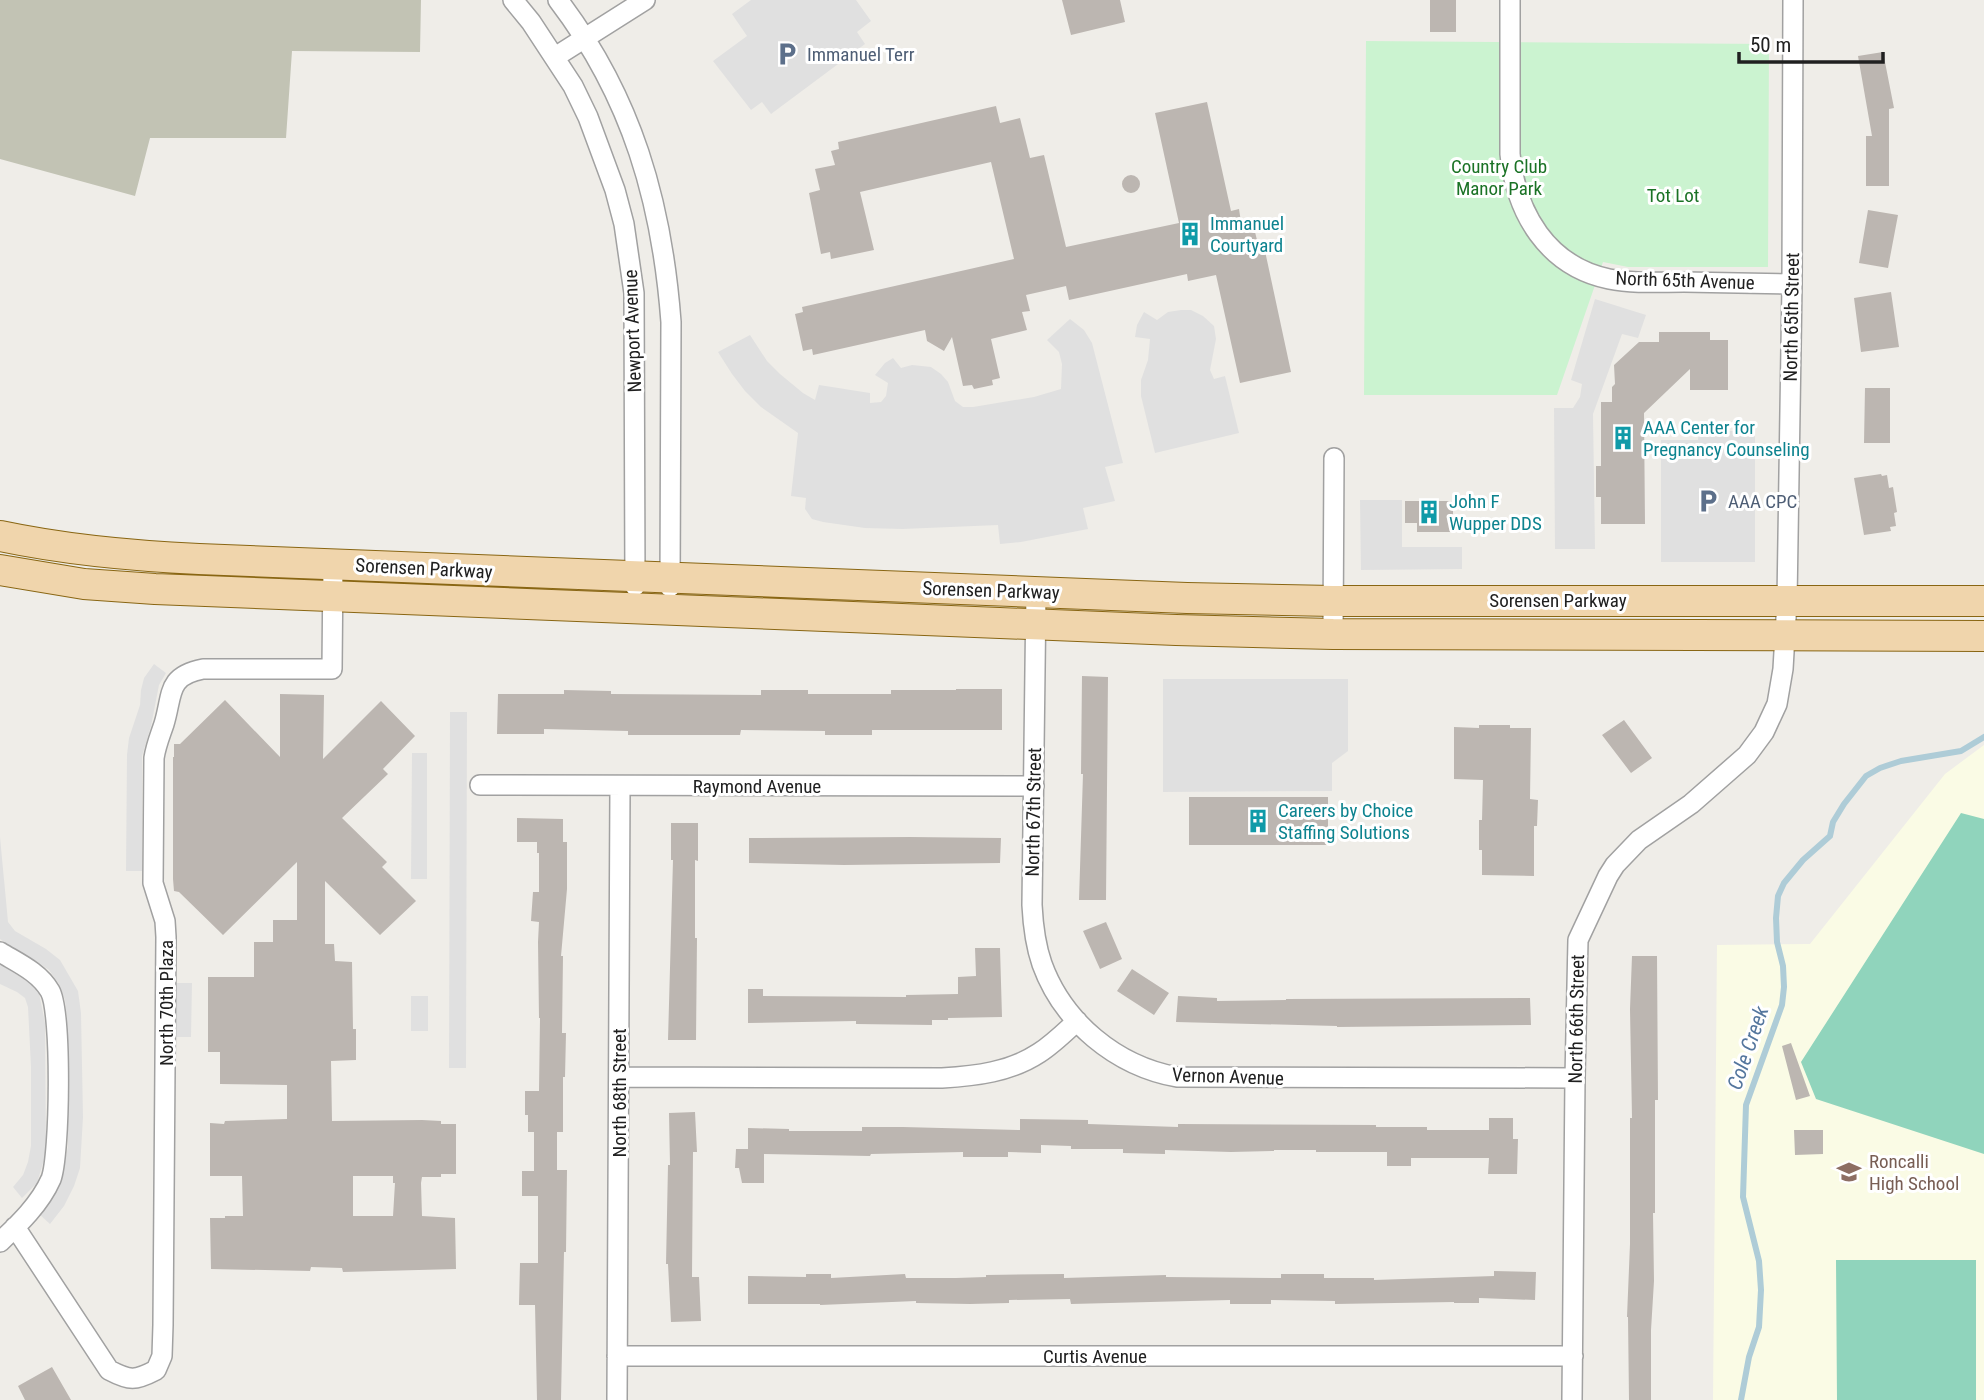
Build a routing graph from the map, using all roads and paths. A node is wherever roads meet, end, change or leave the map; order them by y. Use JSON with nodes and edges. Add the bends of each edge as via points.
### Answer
{"nodes":[{"id":1,"x":513,"y":0,"type":"edge"},
{"id":2,"x":558,"y":0,"type":"edge"},
{"id":3,"x":645,"y":0,"type":"edge"},
{"id":4,"x":1510,"y":0,"type":"edge"},
{"id":5,"x":1793,"y":0,"type":"edge"},
{"id":6,"x":584,"y":39,"type":"junction"},
{"id":7,"x":555,"y":57,"type":"junction"},
{"id":8,"x":1792,"y":284,"type":"junction"},
{"id":9,"x":1334,"y":458,"type":"dead end"},
{"id":10,"x":0,"y":536,"type":"edge"},
{"id":11,"x":332,"y":564,"type":"junction"},
{"id":12,"x":0,"y":570,"type":"edge"},
{"id":13,"x":636,"y":577,"type":"junction"},
{"id":14,"x":670,"y":578,"type":"junction"},
{"id":15,"x":1036,"y":592,"type":"junction"},
{"id":16,"x":332,"y":596,"type":"junction"},
{"id":17,"x":1333,"y":601,"type":"junction"},
{"id":18,"x":1787,"y":601,"type":"junction"},
{"id":19,"x":1984,"y":601,"type":"edge"},
{"id":20,"x":635,"y":607,"type":"junction"},
{"id":21,"x":669,"y":609,"type":"junction"},
{"id":22,"x":1035,"y":624,"type":"junction"},
{"id":23,"x":1333,"y":634,"type":"junction"},
{"id":24,"x":1787,"y":635,"type":"junction"},
{"id":25,"x":1984,"y":636,"type":"edge"},
{"id":26,"x":480,"y":785,"type":"dead end"},
{"id":27,"x":620,"y":786,"type":"junction"},
{"id":28,"x":1034,"y":786,"type":"junction"},
{"id":29,"x":0,"y":952,"type":"edge"},
{"id":30,"x":1077,"y":1021,"type":"junction"},
{"id":31,"x":620,"y":1077,"type":"junction"},
{"id":32,"x":1575,"y":1077,"type":"junction"},
{"id":33,"x":15,"y":1227,"type":"junction"},
{"id":34,"x":0,"y":1242,"type":"edge"},
{"id":35,"x":617,"y":1356,"type":"junction"},
{"id":36,"x":1573,"y":1356,"type":"junction"},
{"id":37,"x":617,"y":1400,"type":"edge"},
{"id":38,"x":1572,"y":1400,"type":"edge"}],
"edges":[{"from":1,"to":7,"type":"street","name":"Newport Avenue"},
{"from":2,"to":6,"type":"street","name":"Newport Avenue"},
{"from":3,"to":6,"type":"street"},
{"from":4,"to":8,"type":"street","name":"North 65th Avenue","via":[[1512,174],[1525,215],[1550,248],[1591,274],[1611,279]]},
{"from":5,"to":8,"type":"street","name":"North 65th Street"},
{"from":6,"to":7,"type":"street"},
{"from":6,"to":14,"type":"street","name":"Newport Avenue","via":[[632,130],[663,245],[670,322]]},
{"from":7,"to":13,"type":"street","name":"Newport Avenue","via":[[588,117],[615,190],[630,258]]},
{"from":8,"to":18,"type":"street","name":"North 65th Street"},
{"from":9,"to":17,"type":"street"},
{"from":10,"to":11,"type":"main road","name":"Sorensen Parkway","via":[[126,555]]},
{"from":11,"to":13,"type":"main road","name":"Sorensen Parkway"},
{"from":11,"to":16,"type":"street","name":"North 70th Plaza"},
{"from":12,"to":16,"type":"main road","name":"Sorensen Parkway","via":[[84,584]]},
{"from":13,"to":14,"type":"main road","name":"Sorensen Parkway"},
{"from":13,"to":20,"type":"street","name":"Newport Avenue"},
{"from":14,"to":15,"type":"main road","name":"Sorensen Parkway"},
{"from":14,"to":21,"type":"street","name":"Newport Avenue"},
{"from":15,"to":17,"type":"main road","name":"Sorensen Parkway"},
{"from":15,"to":22,"type":"street","name":"North 67th Street"},
{"from":16,"to":20,"type":"main road","name":"Sorensen Parkway"},
{"from":16,"to":33,"type":"street","name":"North 70th Plaza","via":[[332,669],[189,672],[171,690],[156,744],[153,883],[166,937],[163,1325],[162,1356],[156,1370],[125,1379],[108,1370]]},
{"from":17,"to":18,"type":"main road","name":"Sorensen Parkway"},
{"from":17,"to":23,"type":"street"},
{"from":18,"to":19,"type":"main road","name":"Sorensen Parkway"},
{"from":18,"to":24,"type":"street","name":"North 65th Street"},
{"from":20,"to":21,"type":"main road","name":"Sorensen Parkway"},
{"from":21,"to":22,"type":"main road","name":"Sorensen Parkway"},
{"from":22,"to":23,"type":"main road","name":"Sorensen Parkway"},
{"from":22,"to":28,"type":"street","name":"North 67th Street"},
{"from":23,"to":24,"type":"main road","name":"Sorensen Parkway"},
{"from":24,"to":25,"type":"main road","name":"Sorensen Parkway"},
{"from":24,"to":32,"type":"street","name":"North 66th Street","via":[[1777,704],[1747,755],[1691,804],[1639,839],[1608,876],[1578,940]]},
{"from":26,"to":27,"type":"street","name":"Raymond Avenue"},
{"from":27,"to":28,"type":"street","name":"Raymond Avenue"},
{"from":27,"to":31,"type":"street","name":"North 68th Street"},
{"from":28,"to":30,"type":"street","name":"North 67th Street","via":[[1034,936],[1049,982]]},
{"from":29,"to":33,"type":"street","via":[[39,977],[56,1008],[57,1141],[51,1178]]},
{"from":30,"to":31,"type":"street","via":[[1037,1055],[968,1077]]},
{"from":30,"to":32,"type":"street","name":"Vernon Avenue","via":[[1091,1037],[1125,1060],[1177,1077]]},
{"from":31,"to":35,"type":"street","name":"North 68th Street"},
{"from":32,"to":36,"type":"street","name":"North 66th Street"},
{"from":33,"to":34,"type":"street"},
{"from":35,"to":36,"type":"street","name":"Curtis Avenue"},
{"from":35,"to":37,"type":"street","name":"North 68th Street"},
{"from":36,"to":38,"type":"street","name":"North 66th Street"}]}
